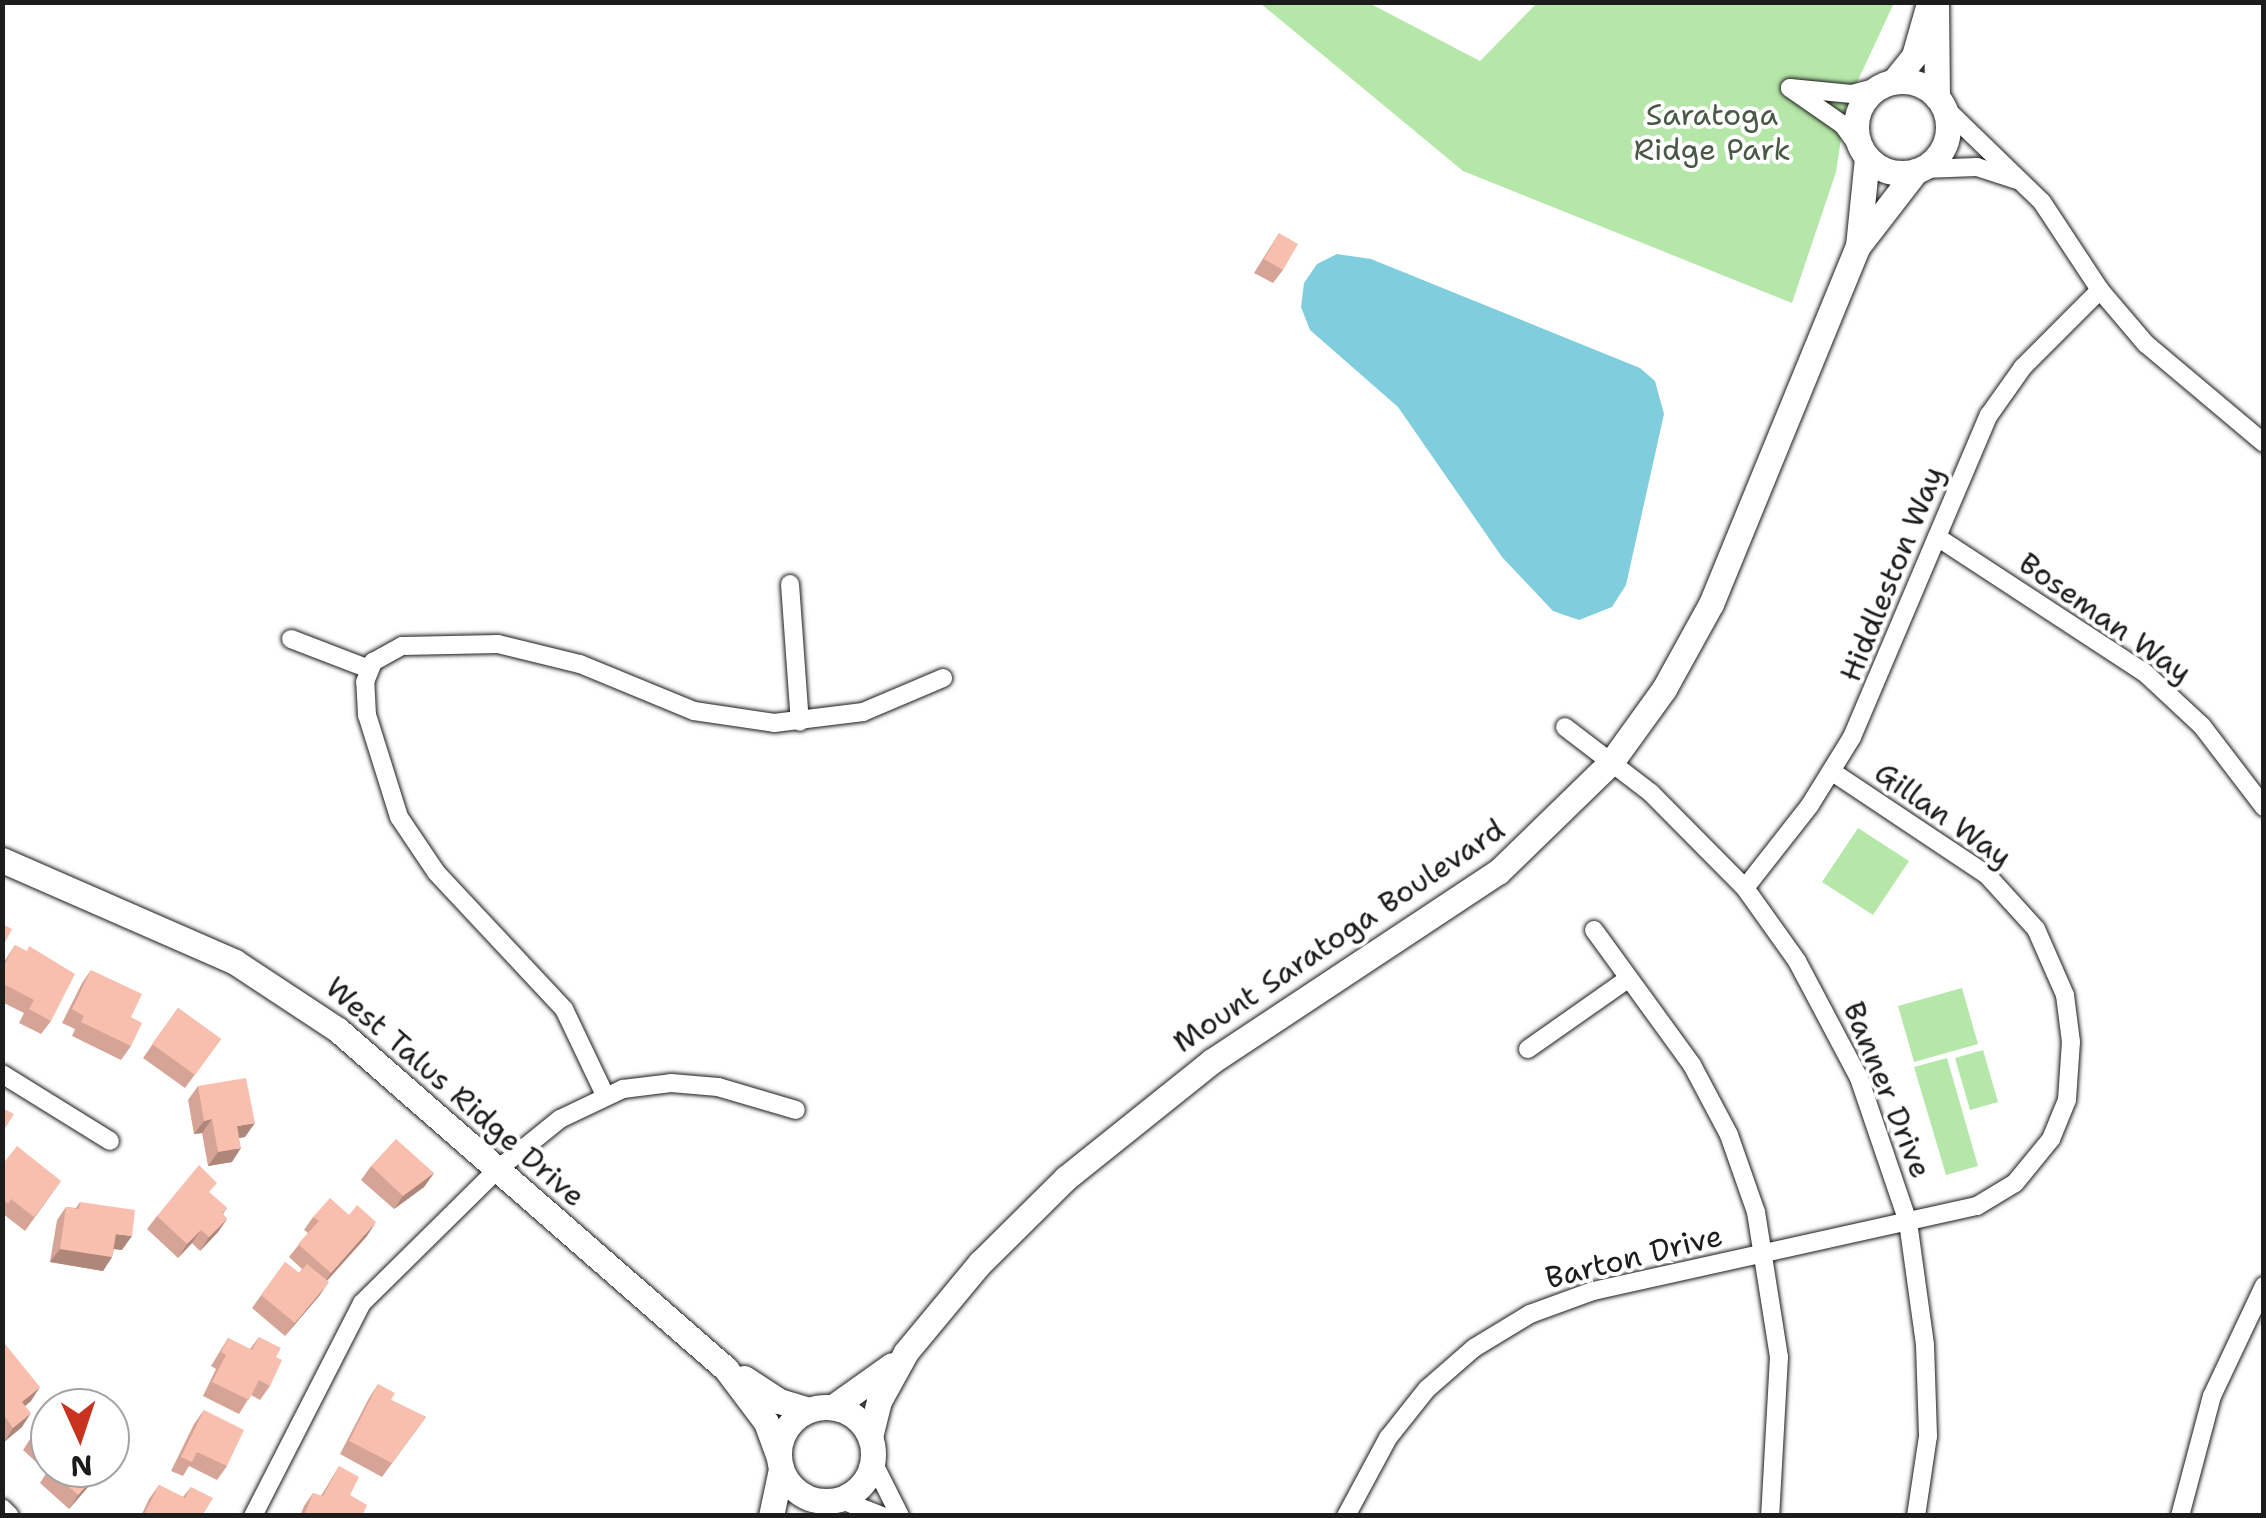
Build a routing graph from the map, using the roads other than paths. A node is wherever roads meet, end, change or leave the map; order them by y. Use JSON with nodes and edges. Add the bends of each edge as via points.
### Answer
{"nodes":[{"id":1,"x":1929,"y":2,"type":"edge"},
{"id":2,"x":1936,"y":2,"type":"edge"},
{"id":3,"x":1888,"y":84,"type":"junction"},
{"id":4,"x":1941,"y":102,"type":"junction"},
{"id":5,"x":1864,"y":153,"type":"junction"},
{"id":6,"x":1919,"y":170,"type":"junction"},
{"id":7,"x":2022,"y":182,"type":"junction"},
{"id":8,"x":1858,"y":246,"type":"junction"},
{"id":9,"x":2100,"y":290,"type":"junction"},
{"id":10,"x":2264,"y":443,"type":"edge"},
{"id":11,"x":1937,"y":537,"type":"junction"},
{"id":12,"x":790,"y":584,"type":"dead end"},
{"id":13,"x":292,"y":639,"type":"dead end"},
{"id":14,"x":369,"y":669,"type":"junction"},
{"id":15,"x":943,"y":678,"type":"dead end"},
{"id":16,"x":800,"y":722,"type":"junction"},
{"id":17,"x":1565,"y":727,"type":"dead end"},
{"id":18,"x":1612,"y":760,"type":"junction"},
{"id":19,"x":1831,"y":772,"type":"junction"},
{"id":20,"x":2264,"y":808,"type":"edge"},
{"id":21,"x":2,"y":860,"type":"edge"},
{"id":22,"x":1745,"y":888,"type":"junction"},
{"id":23,"x":1594,"y":930,"type":"dead end"},
{"id":24,"x":1629,"y":978,"type":"junction"},
{"id":25,"x":1528,"y":1049,"type":"dead end"},
{"id":26,"x":2,"y":1074,"type":"edge"},
{"id":27,"x":605,"y":1096,"type":"junction"},
{"id":28,"x":796,"y":1110,"type":"dead end"},
{"id":29,"x":110,"y":1141,"type":"dead end"},
{"id":30,"x":497,"y":1170,"type":"junction"},
{"id":31,"x":1908,"y":1222,"type":"junction"},
{"id":32,"x":1765,"y":1253,"type":"junction"},
{"id":33,"x":2264,"y":1286,"type":"edge"},
{"id":34,"x":906,"y":1352,"type":"junction"},
{"id":35,"x":726,"y":1369,"type":"junction"},
{"id":36,"x":821,"y":1409,"type":"junction"},
{"id":37,"x":871,"y":1450,"type":"junction"},
{"id":38,"x":780,"y":1463,"type":"junction"},
{"id":39,"x":833,"y":1500,"type":"junction"},
{"id":40,"x":2,"y":1508,"type":"edge"},
{"id":41,"x":10,"y":1516,"type":"edge"},
{"id":42,"x":253,"y":1516,"type":"edge"},
{"id":43,"x":770,"y":1516,"type":"edge"},
{"id":44,"x":796,"y":1516,"type":"edge"},
{"id":45,"x":882,"y":1516,"type":"edge"},
{"id":46,"x":900,"y":1516,"type":"edge"},
{"id":47,"x":1346,"y":1516,"type":"edge"},
{"id":48,"x":1770,"y":1516,"type":"edge"},
{"id":49,"x":1916,"y":1516,"type":"edge"},
{"id":50,"x":2180,"y":1516,"type":"edge"}],
"edges":[{"from":1,"to":3,"type":"street","via":[[1914,56]]},
{"from":2,"to":4,"type":"street"},
{"from":3,"to":4,"type":"street","via":[[1917,84]]},
{"from":3,"to":5,"type":"street","via":[[1858,112]]},
{"from":3,"to":5,"type":"street","via":[[1840,94],[1790,88],[1843,125]]},
{"from":4,"to":6,"type":"street","via":[[1946,142]]},
{"from":4,"to":7,"type":"street"},
{"from":5,"to":6,"type":"street","via":[[1884,170]]},
{"from":5,"to":8,"type":"street","name":"Mount Saratoga Boulevard"},
{"from":6,"to":7,"type":"street","via":[[1977,167]]},
{"from":6,"to":8,"type":"street","name":"Mount Saratoga Boulevard"},
{"from":7,"to":9,"type":"street","via":[[2055,218]]},
{"from":8,"to":18,"type":"street","name":"Mount Saratoga Boulevard","via":[[1711,604],[1664,689]]},
{"from":9,"to":10,"type":"street","via":[[2174,372]]},
{"from":9,"to":11,"type":"street","name":"Hiddleston Way","via":[[2004,391]]},
{"from":11,"to":19,"type":"street","name":"Hiddleston Way","via":[[1880,680]]},
{"from":11,"to":20,"type":"street","name":"Boseman Way","via":[[2145,673],[2202,726]]},
{"from":12,"to":16,"type":"street"},
{"from":13,"to":14,"type":"street"},
{"from":14,"to":16,"type":"street","via":[[381,654],[402,646],[498,644],[553,655],[721,718]]},
{"from":14,"to":27,"type":"street","via":[[364,688],[372,738],[404,826],[436,872],[564,1009]]},
{"from":15,"to":16,"type":"street","via":[[863,712]]},
{"from":17,"to":18,"type":"street","name":"Banner Drive"},
{"from":18,"to":22,"type":"street","name":"Banner Drive"},
{"from":18,"to":34,"type":"street","name":"Mount Saratoga Boulevard","via":[[1498,872],[1281,1012],[1104,1143],[980,1263]]},
{"from":19,"to":22,"type":"street","name":"Hiddleston Way"},
{"from":19,"to":31,"type":"street","name":"Gillan Way","via":[[2006,891],[2048,950],[2069,1018],[2067,1100],[2038,1158],[1992,1199]]},
{"from":21,"to":30,"type":"street","name":"West Talus Ridge Drive","via":[[202,945],[268,981],[338,1030]]},
{"from":22,"to":31,"type":"street","name":"Banner Drive","via":[[1840,1038],[1876,1119]]},
{"from":23,"to":24,"type":"street"},
{"from":24,"to":25,"type":"street"},
{"from":24,"to":32,"type":"street","via":[[1711,1099],[1744,1174]]},
{"from":26,"to":29,"type":"street"},
{"from":27,"to":28,"type":"street","via":[[656,1083],[694,1084]]},
{"from":27,"to":30,"type":"street","via":[[560,1119]]},
{"from":30,"to":35,"type":"street","name":"West Talus Ridge Drive"},
{"from":30,"to":42,"type":"street","via":[[362,1302]]},
{"from":31,"to":32,"type":"street","name":"Barton Drive"},
{"from":31,"to":49,"type":"street","name":"Banner Drive","via":[[1928,1376]]},
{"from":32,"to":47,"type":"street","name":"Barton Drive","via":[[1592,1291],[1501,1330],[1407,1412]]},
{"from":32,"to":48,"type":"street","via":[[1780,1392]]},
{"from":33,"to":50,"type":"street","via":[[2212,1396]]},
{"from":34,"to":36,"type":"street","name":"Mount Saratoga Boulevard"},
{"from":34,"to":37,"type":"street","name":"Mount Saratoga Boulevard","via":[[879,1400]]},
{"from":35,"to":36,"type":"street","name":"West Talus Ridge Drive","via":[[779,1402]]},
{"from":35,"to":38,"type":"street","name":"West Talus Ridge Drive","via":[[766,1422]]},
{"from":36,"to":37,"type":"street","via":[[859,1420]]},
{"from":36,"to":38,"type":"street","via":[[790,1424]]},
{"from":37,"to":39,"type":"street","via":[[857,1490]]},
{"from":37,"to":46,"type":"street"},
{"from":38,"to":39,"type":"street","via":[[804,1496]]},
{"from":38,"to":43,"type":"street"},
{"from":39,"to":44,"type":"street"},
{"from":39,"to":45,"type":"street"},
{"from":40,"to":41,"type":"street"}]}
